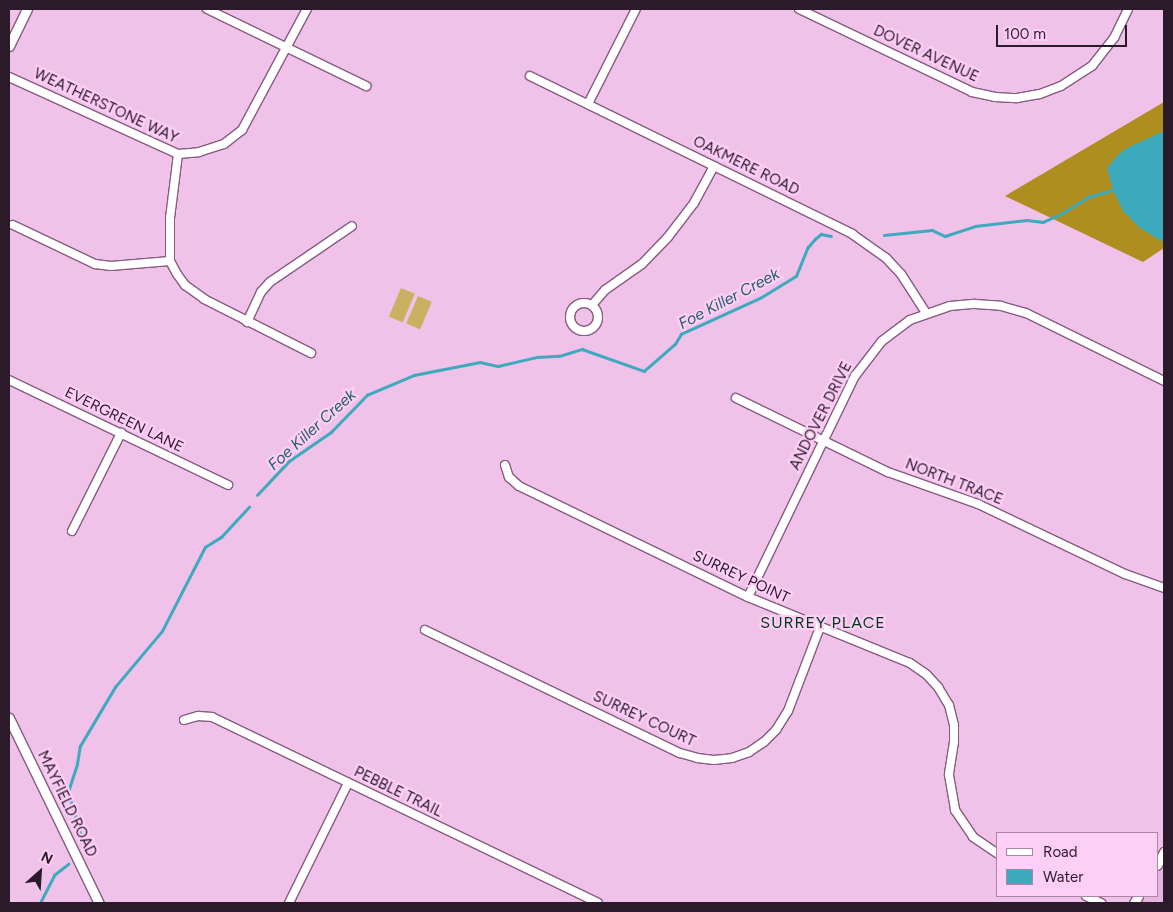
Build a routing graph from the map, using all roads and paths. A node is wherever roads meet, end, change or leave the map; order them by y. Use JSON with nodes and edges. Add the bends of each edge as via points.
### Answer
{"nodes":[{"id":1,"x":27,"y":9,"type":"edge"},
{"id":2,"x":207,"y":9,"type":"edge"},
{"id":3,"x":307,"y":9,"type":"edge"},
{"id":4,"x":636,"y":9,"type":"edge"},
{"id":5,"x":799,"y":9,"type":"edge"},
{"id":6,"x":1128,"y":9,"type":"edge"},
{"id":7,"x":9,"y":46,"type":"edge"},
{"id":8,"x":286,"y":47,"type":"junction"},
{"id":9,"x":530,"y":76,"type":"dead end"},
{"id":10,"x":9,"y":77,"type":"edge"},
{"id":11,"x":366,"y":86,"type":"dead end"},
{"id":12,"x":588,"y":104,"type":"junction"},
{"id":13,"x":178,"y":154,"type":"junction"},
{"id":14,"x":714,"y":166,"type":"junction"},
{"id":15,"x":13,"y":225,"type":"dead end"},
{"id":16,"x":352,"y":226,"type":"dead end"},
{"id":17,"x":170,"y":261,"type":"junction"},
{"id":18,"x":592,"y":305,"type":"dead end"},
{"id":19,"x":926,"y":313,"type":"junction"},
{"id":20,"x":247,"y":322,"type":"junction"},
{"id":21,"x":311,"y":353,"type":"dead end"},
{"id":22,"x":9,"y":380,"type":"edge"},
{"id":23,"x":1164,"y":381,"type":"edge"},
{"id":24,"x":736,"y":398,"type":"dead end"},
{"id":25,"x":121,"y":434,"type":"junction"},
{"id":26,"x":823,"y":442,"type":"junction"},
{"id":27,"x":505,"y":465,"type":"dead end"},
{"id":28,"x":228,"y":485,"type":"dead end"},
{"id":29,"x":72,"y":532,"type":"dead end"},
{"id":30,"x":1164,"y":588,"type":"edge"},
{"id":31,"x":748,"y":597,"type":"junction"},
{"id":32,"x":820,"y":627,"type":"junction"},
{"id":33,"x":425,"y":630,"type":"dead end"},
{"id":34,"x":9,"y":718,"type":"edge"},
{"id":35,"x":184,"y":720,"type":"dead end"},
{"id":36,"x":348,"y":783,"type":"junction"},
{"id":37,"x":996,"y":852,"type":"edge"},
{"id":38,"x":1164,"y":852,"type":"edge"},
{"id":39,"x":1158,"y":863,"type":"edge"},
{"id":40,"x":1088,"y":897,"type":"edge"},
{"id":41,"x":99,"y":903,"type":"edge"},
{"id":42,"x":289,"y":903,"type":"edge"},
{"id":43,"x":598,"y":903,"type":"edge"},
{"id":44,"x":1101,"y":903,"type":"edge"}],
"edges":[{"from":1,"to":7,"type":"street"},
{"from":2,"to":8,"type":"street"},
{"from":3,"to":8,"type":"street","name":"WEATHERSTONE WAY"},
{"from":4,"to":12,"type":"street"},
{"from":5,"to":6,"type":"street","name":"DOVER AVENUE","via":[[957,86],[994,97],[1017,98],[1061,86],[1085,71],[1104,52]]},
{"from":8,"to":11,"type":"street"},
{"from":8,"to":13,"type":"street","name":"WEATHERSTONE WAY","via":[[242,130],[224,144],[193,154]]},
{"from":9,"to":12,"type":"street","name":"OAKMERE ROAD"},
{"from":10,"to":13,"type":"street","name":"WEATHERSTONE WAY"},
{"from":12,"to":14,"type":"street","name":"OAKMERE ROAD"},
{"from":13,"to":17,"type":"street","via":[[170,218]]},
{"from":14,"to":18,"type":"street","via":[[694,203],[668,237],[642,264],[605,290]]},
{"from":14,"to":19,"type":"street","name":"OAKMERE ROAD","via":[[867,243],[901,274]]},
{"from":15,"to":17,"type":"street","via":[[96,264],[111,266]]},
{"from":16,"to":20,"type":"street","via":[[270,282],[261,292]]},
{"from":17,"to":20,"type":"street","via":[[184,284],[204,300]]},
{"from":19,"to":23,"type":"street","name":"ANDOVER DRIVE","via":[[950,306],[975,304],[1001,306],[1026,313]]},
{"from":19,"to":26,"type":"street","name":"ANDOVER DRIVE","via":[[894,330],[869,354]]},
{"from":20,"to":21,"type":"street"},
{"from":22,"to":25,"type":"street","name":"EVERGREEN LANE"},
{"from":24,"to":26,"type":"street","name":"NORTH TRACE"},
{"from":25,"to":28,"type":"street","name":"EVERGREEN LANE"},
{"from":25,"to":29,"type":"street"},
{"from":26,"to":30,"type":"street","name":"NORTH TRACE","via":[[888,472],[978,504],[1125,574]]},
{"from":26,"to":31,"type":"street","name":"ANDOVER DRIVE"},
{"from":27,"to":31,"type":"street","name":"SURREY POINT","via":[[509,477],[519,486]]},
{"from":31,"to":32,"type":"street","name":"SURREY POINT"},
{"from":32,"to":33,"type":"street","name":"SURREY COURT","via":[[788,711],[776,730],[749,752],[714,760],[680,753]]},
{"from":32,"to":37,"type":"street","name":"SURREY POINT","via":[[910,663],[938,687],[954,725],[948,776],[955,810],[974,837]]},
{"from":34,"to":41,"type":"street","name":"MAYFIELD ROAD"},
{"from":35,"to":36,"type":"street","name":"PEBBLE TRAIL","via":[[198,716],[212,718]]},
{"from":36,"to":42,"type":"street"},
{"from":36,"to":43,"type":"street","name":"PEBBLE TRAIL"},
{"from":38,"to":39,"type":"street"},
{"from":40,"to":44,"type":"street"}]}
